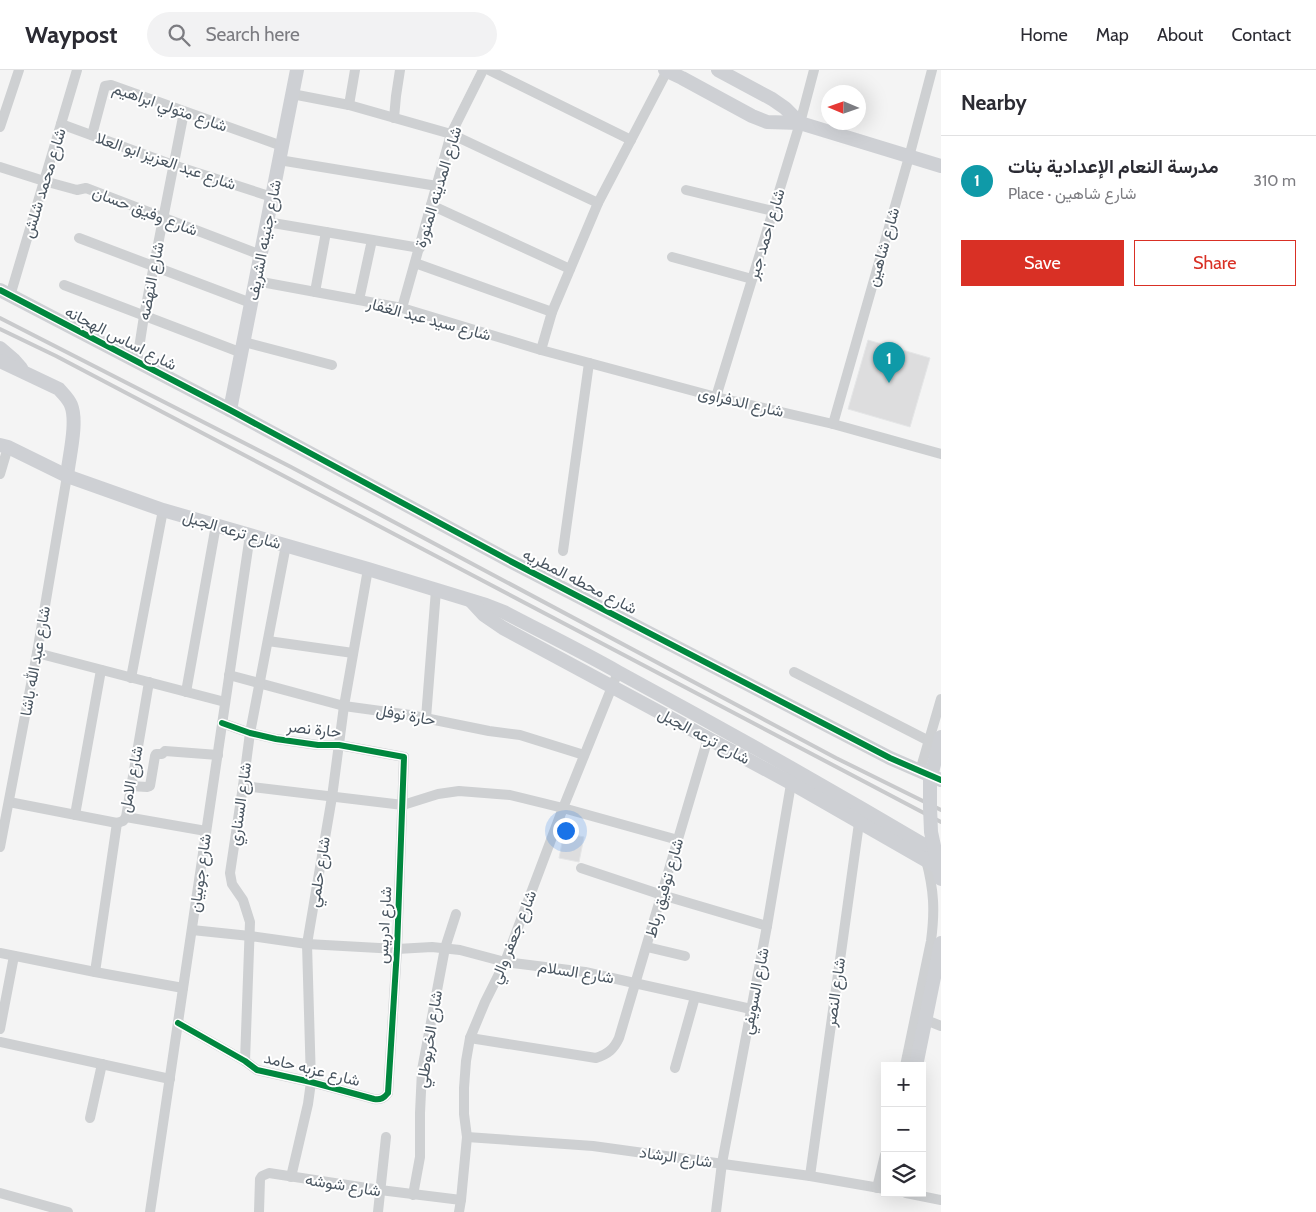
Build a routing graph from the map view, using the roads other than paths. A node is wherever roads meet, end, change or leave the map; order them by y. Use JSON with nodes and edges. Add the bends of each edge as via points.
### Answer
{"nodes":[{"id":1,"x":19,"y":70,"type":"edge"},
{"id":2,"x":77,"y":70,"type":"edge"},
{"id":3,"x":297,"y":70,"type":"edge"},
{"id":4,"x":356,"y":70,"type":"edge"},
{"id":5,"x":400,"y":70,"type":"edge"},
{"id":6,"x":483,"y":70,"type":"edge"},
{"id":7,"x":489,"y":70,"type":"edge"},
{"id":8,"x":666,"y":70,"type":"edge"},
{"id":9,"x":718,"y":70,"type":"edge"},
{"id":10,"x":814,"y":70,"type":"edge"},
{"id":11,"x":932,"y":70,"type":"edge"},
{"id":12,"x":292,"y":94,"type":"junction"},
{"id":13,"x":5,"y":96,"type":"edge"},
{"id":14,"x":349,"y":105,"type":"junction"},
{"id":15,"x":184,"y":112,"type":"junction"},
{"id":16,"x":394,"y":118,"type":"junction"},
{"id":17,"x":800,"y":123,"type":"junction"},
{"id":18,"x":61,"y":124,"type":"junction"},
{"id":19,"x":0,"y":127,"type":"edge"},
{"id":20,"x":451,"y":134,"type":"junction"},
{"id":21,"x":92,"y":135,"type":"junction"},
{"id":22,"x":631,"y":140,"type":"junction"},
{"id":23,"x":281,"y":153,"type":"junction"},
{"id":24,"x":909,"y":157,"type":"junction"},
{"id":25,"x":173,"y":165,"type":"junction"},
{"id":26,"x":941,"y":166,"type":"edge"},
{"id":27,"x":0,"y":167,"type":"edge"},
{"id":28,"x":44,"y":181,"type":"junction"},
{"id":29,"x":437,"y":186,"type":"junction"},
{"id":30,"x":686,"y":190,"type":"dead end"},
{"id":31,"x":272,"y":198,"type":"junction"},
{"id":32,"x":598,"y":203,"type":"junction"},
{"id":33,"x":431,"y":205,"type":"junction"},
{"id":34,"x":773,"y":210,"type":"junction"},
{"id":35,"x":163,"y":218,"type":"junction"},
{"id":36,"x":267,"y":222,"type":"junction"},
{"id":37,"x":326,"y":232,"type":"junction"},
{"id":38,"x":79,"y":238,"type":"dead end"},
{"id":39,"x":372,"y":240,"type":"junction"},
{"id":40,"x":420,"y":248,"type":"junction"},
{"id":41,"x":261,"y":255,"type":"junction"},
{"id":42,"x":672,"y":257,"type":"dead end"},
{"id":43,"x":415,"y":263,"type":"junction"},
{"id":44,"x":154,"y":266,"type":"junction"},
{"id":45,"x":570,"y":269,"type":"junction"},
{"id":46,"x":752,"y":279,"type":"junction"},
{"id":47,"x":256,"y":281,"type":"junction"},
{"id":48,"x":64,"y":285,"type":"dead end"},
{"id":49,"x":315,"y":292,"type":"junction"},
{"id":50,"x":5,"y":293,"type":"edge"},
{"id":51,"x":359,"y":300,"type":"junction"},
{"id":52,"x":251,"y":303,"type":"junction"},
{"id":53,"x":402,"y":308,"type":"junction"},
{"id":54,"x":552,"y":312,"type":"junction"},
{"id":55,"x":144,"y":316,"type":"junction"},
{"id":56,"x":0,"y":348,"type":"edge"},
{"id":57,"x":243,"y":348,"type":"junction"},
{"id":58,"x":541,"y":350,"type":"junction"},
{"id":59,"x":0,"y":361,"type":"edge"},
{"id":60,"x":137,"y":361,"type":"junction"},
{"id":61,"x":589,"y":363,"type":"junction"},
{"id":62,"x":332,"y":365,"type":"dead end"},
{"id":63,"x":24,"y":372,"type":"junction"},
{"id":64,"x":716,"y":397,"type":"junction"},
{"id":65,"x":230,"y":410,"type":"junction"},
{"id":66,"x":833,"y":424,"type":"junction"},
{"id":67,"x":4,"y":446,"type":"edge"},
{"id":68,"x":941,"y":454,"type":"edge"},
{"id":69,"x":0,"y":474,"type":"edge"},
{"id":70,"x":67,"y":476,"type":"junction"},
{"id":71,"x":164,"y":510,"type":"junction"},
{"id":72,"x":216,"y":525,"type":"junction"},
{"id":73,"x":250,"y":535,"type":"junction"},
{"id":74,"x":286,"y":545,"type":"junction"},
{"id":75,"x":563,"y":551,"type":"dead end"},
{"id":76,"x":368,"y":569,"type":"junction"},
{"id":77,"x":436,"y":590,"type":"junction"},
{"id":78,"x":470,"y":600,"type":"junction"},
{"id":79,"x":268,"y":641,"type":"junction"},
{"id":80,"x":36,"y":653,"type":"junction"},
{"id":81,"x":353,"y":653,"type":"junction"},
{"id":82,"x":101,"y":670,"type":"junction"},
{"id":83,"x":618,"y":672,"type":"junction"},
{"id":84,"x":794,"y":672,"type":"dead end"},
{"id":85,"x":229,"y":675,"type":"junction"},
{"id":86,"x":131,"y":678,"type":"junction"},
{"id":87,"x":149,"y":682,"type":"junction"},
{"id":88,"x":259,"y":684,"type":"junction"},
{"id":89,"x":612,"y":686,"type":"junction"},
{"id":90,"x":186,"y":692,"type":"junction"},
{"id":91,"x":941,"y":699,"type":"edge"},
{"id":92,"x":225,"y":702,"type":"junction"},
{"id":93,"x":344,"y":706,"type":"junction"},
{"id":94,"x":426,"y":718,"type":"junction"},
{"id":95,"x":222,"y":723,"type":"junction"},
{"id":96,"x":250,"y":733,"type":"junction"},
{"id":97,"x":708,"y":738,"type":"junction"},
{"id":98,"x":935,"y":739,"type":"edge"},
{"id":99,"x":339,"y":745,"type":"junction"},
{"id":100,"x":218,"y":755,"type":"junction"},
{"id":101,"x":584,"y":755,"type":"junction"},
{"id":102,"x":404,"y":757,"type":"joint"},
{"id":103,"x":920,"y":771,"type":"junction"},
{"id":104,"x":792,"y":776,"type":"junction"},
{"id":105,"x":941,"y":780,"type":"edge"},
{"id":106,"x":132,"y":786,"type":"junction"},
{"id":107,"x":243,"y":786,"type":"junction"},
{"id":108,"x":332,"y":797,"type":"junction"},
{"id":109,"x":9,"y":802,"type":"junction"},
{"id":110,"x":402,"y":805,"type":"junction"},
{"id":111,"x":563,"y":808,"type":"junction"},
{"id":112,"x":860,"y":814,"type":"junction"},
{"id":113,"x":75,"y":815,"type":"junction"},
{"id":114,"x":126,"y":816,"type":"junction"},
{"id":115,"x":117,"y":823,"type":"junction"},
{"id":116,"x":206,"y":831,"type":"junction"},
{"id":117,"x":678,"y":840,"type":"junction"},
{"id":118,"x":0,"y":847,"type":"edge"},
{"id":119,"x":941,"y":855,"type":"edge"},
{"id":120,"x":926,"y":860,"type":"junction"},
{"id":121,"x":581,"y":868,"type":"dead end"},
{"id":122,"x":941,"y":870,"type":"edge"},
{"id":123,"x":941,"y":879,"type":"edge"},
{"id":124,"x":662,"y":895,"type":"junction"},
{"id":125,"x":456,"y":914,"type":"dead end"},
{"id":126,"x":767,"y":926,"type":"junction"},
{"id":127,"x":192,"y":930,"type":"junction"},
{"id":128,"x":250,"y":936,"type":"junction"},
{"id":129,"x":941,"y":943,"type":"edge"},
{"id":130,"x":307,"y":944,"type":"junction"},
{"id":131,"x":646,"y":947,"type":"junction"},
{"id":132,"x":397,"y":948,"type":"junction"},
{"id":133,"x":445,"y":948,"type":"junction"},
{"id":134,"x":0,"y":953,"type":"edge"},
{"id":135,"x":14,"y":956,"type":"junction"},
{"id":136,"x":685,"y":956,"type":"dead end"},
{"id":137,"x":505,"y":962,"type":"junction"},
{"id":138,"x":94,"y":972,"type":"junction"},
{"id":139,"x":636,"y":983,"type":"junction"},
{"id":140,"x":184,"y":988,"type":"junction"},
{"id":141,"x":695,"y":997,"type":"junction"},
{"id":142,"x":751,"y":1009,"type":"junction"},
{"id":143,"x":916,"y":1016,"type":"junction"},
{"id":144,"x":178,"y":1023,"type":"junction"},
{"id":145,"x":941,"y":1026,"type":"edge"},
{"id":146,"x":0,"y":1029,"type":"edge"},
{"id":147,"x":470,"y":1038,"type":"junction"},
{"id":148,"x":0,"y":1042,"type":"edge"},
{"id":149,"x":245,"y":1061,"type":"junction"},
{"id":150,"x":913,"y":1062,"type":"edge"},
{"id":151,"x":913,"y":1062,"type":"edge"},
{"id":152,"x":102,"y":1064,"type":"junction"},
{"id":153,"x":675,"y":1068,"type":"dead end"},
{"id":154,"x":170,"y":1079,"type":"junction"},
{"id":155,"x":311,"y":1082,"type":"junction"},
{"id":156,"x":388,"y":1093,"type":"joint"},
{"id":157,"x":90,"y":1118,"type":"dead end"},
{"id":158,"x":467,"y":1136,"type":"junction"},
{"id":159,"x":386,"y":1137,"type":"dead end"},
{"id":160,"x":722,"y":1163,"type":"junction"},
{"id":161,"x":810,"y":1176,"type":"junction"},
{"id":162,"x":291,"y":1177,"type":"junction"},
{"id":163,"x":881,"y":1189,"type":"edge"},
{"id":164,"x":380,"y":1190,"type":"junction"},
{"id":165,"x":0,"y":1193,"type":"edge"},
{"id":166,"x":413,"y":1195,"type":"junction"},
{"id":167,"x":926,"y":1197,"type":"edge"},
{"id":168,"x":461,"y":1200,"type":"junction"},
{"id":169,"x":941,"y":1200,"type":"edge"},
{"id":170,"x":37,"y":1208,"type":"edge"},
{"id":171,"x":68,"y":1212,"type":"edge"},
{"id":172,"x":150,"y":1212,"type":"edge"},
{"id":173,"x":259,"y":1212,"type":"edge"},
{"id":174,"x":378,"y":1212,"type":"edge"},
{"id":175,"x":459,"y":1212,"type":"edge"},
{"id":176,"x":716,"y":1212,"type":"edge"}],
"edges":[{"from":1,"to":13,"type":"street"},
{"from":2,"to":18,"type":"street","name":"شارع محمد شلش"},
{"from":3,"to":12,"type":"street","name":"شارع جنينه الشريف"},
{"from":4,"to":14,"type":"street"},
{"from":5,"to":16,"type":"street"},
{"from":6,"to":20,"type":"street","name":"شارع المدينه المنورة"},
{"from":7,"to":22,"type":"street"},
{"from":8,"to":17,"type":"street","via":[[767,122]]},
{"from":8,"to":22,"type":"street"},
{"from":9,"to":17,"type":"street","via":[[779,103]]},
{"from":10,"to":17,"type":"street","name":"شارع احمد جبر"},
{"from":11,"to":24,"type":"street","name":"شارع شاهين"},
{"from":12,"to":14,"type":"street"},
{"from":12,"to":23,"type":"street","name":"شارع جنينه الشريف"},
{"from":13,"to":19,"type":"street"},
{"from":14,"to":16,"type":"street"},
{"from":15,"to":21,"type":"street","name":"شارع متولي ابراهيم","via":[[108,84]]},
{"from":15,"to":23,"type":"street","name":"شارع متولي ابراهيم"},
{"from":15,"to":25,"type":"street","name":"شارع النهضه"},
{"from":16,"to":20,"type":"street"},
{"from":17,"to":24,"type":"street"},
{"from":17,"to":34,"type":"street","name":"شارع احمد جبر"},
{"from":18,"to":21,"type":"street","name":"شارع عبد العزيز ابو العلا"},
{"from":18,"to":28,"type":"street","name":"شارع محمد شلش"},
{"from":20,"to":29,"type":"street","name":"شارع المدينه المنورة"},
{"from":20,"to":32,"type":"street"},
{"from":21,"to":25,"type":"street","name":"شارع عبد العزيز ابو العلا"},
{"from":22,"to":32,"type":"street"},
{"from":23,"to":29,"type":"street","name":"شارع متولي ابراهيم"},
{"from":23,"to":31,"type":"street","name":"شارع جنينه الشريف"},
{"from":24,"to":26,"type":"street"},
{"from":24,"to":66,"type":"street","name":"شارع شاهين"},
{"from":25,"to":31,"type":"street","name":"شارع عبد العزيز ابو العلا"},
{"from":25,"to":35,"type":"street","name":"شارع النهضه"},
{"from":27,"to":28,"type":"street","name":"شارع وفيق حسان"},
{"from":28,"to":35,"type":"street","name":"شارع وفيق حسان","via":[[77,190],[86,188]]},
{"from":28,"to":50,"type":"street","name":"شارع محمد شلش"},
{"from":29,"to":33,"type":"street","name":"شارع المدينه المنورة"},
{"from":30,"to":34,"type":"street"},
{"from":31,"to":36,"type":"street","name":"شارع جنينه الشريف"},
{"from":32,"to":45,"type":"street"},
{"from":33,"to":40,"type":"street","name":"شارع المدينه المنورة"},
{"from":33,"to":45,"type":"street"},
{"from":34,"to":46,"type":"street","name":"شارع احمد جبر"},
{"from":35,"to":41,"type":"street","name":"شارع وفيق حسان"},
{"from":35,"to":44,"type":"street","name":"شارع النهضه"},
{"from":36,"to":37,"type":"street"},
{"from":36,"to":41,"type":"street","name":"شارع جنينه الشريف"},
{"from":37,"to":39,"type":"street"},
{"from":37,"to":49,"type":"street"},
{"from":38,"to":44,"type":"street"},
{"from":39,"to":40,"type":"street"},
{"from":39,"to":51,"type":"street"},
{"from":40,"to":43,"type":"street","name":"شارع المدينه المنورة"},
{"from":41,"to":47,"type":"street","name":"شارع جنينه الشريف"},
{"from":42,"to":46,"type":"street"},
{"from":43,"to":53,"type":"street","name":"شارع المدينه المنورة"},
{"from":43,"to":54,"type":"street"},
{"from":44,"to":52,"type":"street"},
{"from":44,"to":55,"type":"street","name":"شارع النهضه"},
{"from":45,"to":54,"type":"street"},
{"from":46,"to":64,"type":"street","name":"شارع احمد جبر"},
{"from":47,"to":49,"type":"street","name":"شارع سيد عبد الغفار"},
{"from":47,"to":52,"type":"street","name":"شارع جنينه الشريف"},
{"from":48,"to":55,"type":"street"},
{"from":49,"to":51,"type":"street","name":"شارع سيد عبد الغفار"},
{"from":50,"to":60,"type":"street","name":"شارع اساس الهجانه"},
{"from":51,"to":53,"type":"street","name":"شارع سيد عبد الغفار"},
{"from":52,"to":57,"type":"street","name":"شارع جنينه الشريف"},
{"from":53,"to":58,"type":"street","name":"شارع سيد عبد الغفار"},
{"from":54,"to":58,"type":"street"},
{"from":55,"to":57,"type":"street"},
{"from":55,"to":60,"type":"street","name":"شارع النهضه"},
{"from":56,"to":63,"type":"street"},
{"from":57,"to":62,"type":"street"},
{"from":57,"to":65,"type":"street","name":"شارع جنينه الشريف"},
{"from":58,"to":61,"type":"street","name":"شارع الدفراوى"},
{"from":59,"to":63,"type":"street"},
{"from":60,"to":65,"type":"street","name":"شارع اساس الهجانه"},
{"from":61,"to":64,"type":"street","name":"شارع الدفراوى"},
{"from":61,"to":75,"type":"street"},
{"from":63,"to":70,"type":"street","via":[[58,389],[70,404],[74,422]]},
{"from":64,"to":66,"type":"street","name":"شارع الدفراوى"},
{"from":65,"to":103,"type":"street","name":"شارع محطه المطريه","via":[[521,566]]},
{"from":66,"to":68,"type":"street","name":"شارع الدفراوى"},
{"from":67,"to":69,"type":"street"},
{"from":67,"to":70,"type":"street","name":"شارع ترعه الجبل"},
{"from":70,"to":71,"type":"street","name":"شارع ترعه الجبل"},
{"from":70,"to":80,"type":"street","name":"شارع عبد الله باشا"},
{"from":71,"to":72,"type":"street","name":"شارع ترعه الجبل"},
{"from":71,"to":86,"type":"street"},
{"from":72,"to":73,"type":"street","name":"شارع ترعه الجبل"},
{"from":72,"to":90,"type":"street"},
{"from":73,"to":74,"type":"street","name":"شارع ترعه الجبل"},
{"from":73,"to":85,"type":"street","name":"شارع جوبيان"},
{"from":74,"to":76,"type":"street","name":"شارع ترعه الجبل"},
{"from":74,"to":79,"type":"street","name":"شارع السناري"},
{"from":76,"to":77,"type":"street","name":"شارع ترعه الجبل"},
{"from":76,"to":81,"type":"street","name":"شارع حلمي"},
{"from":77,"to":78,"type":"street","name":"شارع ترعه الجبل"},
{"from":77,"to":94,"type":"street"},
{"from":78,"to":83,"type":"street","name":"شارع ترعه الجبل","via":[[504,612]]},
{"from":78,"to":89,"type":"street","name":"شارع ترعه الجبل","via":[[502,628]]},
{"from":79,"to":81,"type":"street"},
{"from":79,"to":88,"type":"street","name":"شارع السناري"},
{"from":80,"to":82,"type":"street"},
{"from":80,"to":109,"type":"street","name":"شارع عبد الله باشا"},
{"from":81,"to":93,"type":"street","name":"شارع حلمي"},
{"from":82,"to":86,"type":"street"},
{"from":82,"to":113,"type":"street"},
{"from":83,"to":89,"type":"street","name":"شارع جعفر والي"},
{"from":83,"to":104,"type":"street","name":"شارع ترعه الجبل"},
{"from":84,"to":98,"type":"street"},
{"from":85,"to":88,"type":"street","name":"حارة نوفل"},
{"from":85,"to":92,"type":"street","name":"شارع جوبيان"},
{"from":86,"to":87,"type":"street"},
{"from":87,"to":90,"type":"street"},
{"from":87,"to":106,"type":"street","name":"شارع الامل"},
{"from":88,"to":93,"type":"street","name":"حارة نوفل"},
{"from":88,"to":96,"type":"street","name":"شارع السناري"},
{"from":89,"to":97,"type":"street","name":"شارع ترعه الجبل"},
{"from":89,"to":101,"type":"street","name":"شارع جعفر والي"},
{"from":90,"to":92,"type":"street"},
{"from":91,"to":98,"type":"street"},
{"from":92,"to":95,"type":"street","name":"شارع جوبيان"},
{"from":93,"to":94,"type":"street","name":"حارة نوفل"},
{"from":93,"to":99,"type":"street","name":"شارع حلمي"},
{"from":94,"to":101,"type":"street","name":"حارة نوفل","via":[[520,735]]},
{"from":95,"to":96,"type":"street","name":"حارة نصر"},
{"from":95,"to":100,"type":"street","name":"شارع جوبيان"},
{"from":96,"to":99,"type":"street","name":"حارة نصر","via":[[297,743]]},
{"from":96,"to":107,"type":"street","name":"شارع السناري"},
{"from":97,"to":104,"type":"street","name":"شارع ترعه الجبل"},
{"from":97,"to":117,"type":"street","name":"شارع توفيق رباط"},
{"from":98,"to":103,"type":"street"},
{"from":98,"to":123,"type":"street","bridge":true,"via":[[930,780],[931,832]]},
{"from":99,"to":102,"type":"street","name":"حارة نصر"},
{"from":99,"to":108,"type":"street","name":"شارع حلمي"},
{"from":100,"to":106,"type":"street","via":[[165,751],[155,756],[150,786]]},
{"from":100,"to":116,"type":"street","name":"شارع جوبيان"},
{"from":101,"to":111,"type":"street","name":"شارع جعفر والي"},
{"from":102,"to":110,"type":"street","name":"شارع ادريس"},
{"from":103,"to":105,"type":"street","name":"شارع محطه المطريه"},
{"from":104,"to":112,"type":"street","name":"شارع ترعه الجبل"},
{"from":104,"to":126,"type":"street","name":"شارع السويفي"},
{"from":106,"to":114,"type":"street","name":"شارع الامل"},
{"from":107,"to":108,"type":"street"},
{"from":107,"to":128,"type":"street","name":"شارع السناري","via":[[230,873],[232,884],[247,910]]},
{"from":108,"to":110,"type":"street"},
{"from":108,"to":130,"type":"street","name":"شارع حلمي"},
{"from":109,"to":113,"type":"street","name":"شارع الامل"},
{"from":109,"to":118,"type":"street","name":"شارع عبد الله باشا"},
{"from":110,"to":111,"type":"street","via":[[438,794],[459,792],[510,796]]},
{"from":110,"to":132,"type":"street","name":"شارع ادريس"},
{"from":111,"to":117,"type":"street"},
{"from":111,"to":137,"type":"street","name":"شارع جعفر والي"},
{"from":112,"to":119,"type":"street","name":"شارع ترعه الجبل"},
{"from":112,"to":120,"type":"street","name":"شارع ترعه الجبل"},
{"from":112,"to":161,"type":"street","name":"شارع النصر"},
{"from":113,"to":115,"type":"street","name":"شارع الامل"},
{"from":114,"to":115,"type":"street","name":"شارع الامل"},
{"from":114,"to":116,"type":"street"},
{"from":115,"to":138,"type":"street"},
{"from":116,"to":127,"type":"street","name":"شارع جوبيان"},
{"from":117,"to":124,"type":"street","name":"شارع توفيق رباط"},
{"from":120,"to":122,"type":"street","name":"شارع ترعه الجبل"},
{"from":120,"to":143,"type":"street","via":[[934,900],[934,921]]},
{"from":121,"to":124,"type":"street"},
{"from":124,"to":126,"type":"street"},
{"from":124,"to":131,"type":"street","name":"شارع توفيق رباط"},
{"from":125,"to":133,"type":"street","name":"شارع الخربوطلي"},
{"from":126,"to":142,"type":"street","name":"شارع السويفي"},
{"from":127,"to":128,"type":"street","name":"شارع السلام"},
{"from":127,"to":140,"type":"street","name":"شارع جوبيان"},
{"from":128,"to":130,"type":"street","name":"شارع السلام"},
{"from":128,"to":149,"type":"street","name":"شارع السناري"},
{"from":129,"to":151,"type":"street","bridge":true},
{"from":130,"to":132,"type":"street","name":"شارع السلام"},
{"from":130,"to":155,"type":"street","name":"شارع حلمي"},
{"from":131,"to":136,"type":"street"},
{"from":131,"to":139,"type":"street","name":"شارع توفيق رباط"},
{"from":132,"to":133,"type":"street","name":"شارع السلام"},
{"from":132,"to":156,"type":"street","name":"شارع ادريس"},
{"from":133,"to":137,"type":"street","name":"شارع السلام"},
{"from":133,"to":166,"type":"street","name":"شارع الخربوطلي","via":[[422,1070],[420,1157]]},
{"from":134,"to":135,"type":"street"},
{"from":135,"to":138,"type":"street"},
{"from":135,"to":146,"type":"street"},
{"from":137,"to":139,"type":"street","name":"شارع السلام","via":[[585,972]]},
{"from":137,"to":147,"type":"street","name":"شارع جعفر والي"},
{"from":138,"to":140,"type":"street"},
{"from":139,"to":141,"type":"street","name":"شارع السلام"},
{"from":139,"to":147,"type":"street","name":"شارع توفيق رباط","via":[[615,1048],[596,1058]]},
{"from":140,"to":144,"type":"street","name":"شارع جوبيان"},
{"from":141,"to":142,"type":"street","name":"شارع السلام"},
{"from":141,"to":153,"type":"street"},
{"from":142,"to":160,"type":"street","name":"شارع السويفي"},
{"from":143,"to":145,"type":"street"},
{"from":143,"to":150,"type":"street"},
{"from":144,"to":149,"type":"street","name":"شارع عزبه حامد"},
{"from":144,"to":154,"type":"street","name":"شارع جوبيان"},
{"from":147,"to":158,"type":"street","name":"شارع جعفر والي","via":[[464,1088]]},
{"from":148,"to":152,"type":"street"},
{"from":149,"to":155,"type":"street","name":"شارع عزبه حامد","via":[[257,1070]]},
{"from":152,"to":154,"type":"street"},
{"from":152,"to":157,"type":"street"},
{"from":154,"to":172,"type":"street","name":"شارع جوبيان"},
{"from":155,"to":156,"type":"street","name":"شارع عزبه حامد","via":[[380,1100]]},
{"from":155,"to":162,"type":"street","name":"شارع حلمي"},
{"from":158,"to":160,"type":"street","name":"شارع الرشاد","via":[[593,1146]]},
{"from":158,"to":168,"type":"street","name":"شارع جعفر والي"},
{"from":159,"to":164,"type":"street"},
{"from":160,"to":161,"type":"street","name":"شارع الرشاد"},
{"from":160,"to":176,"type":"street","name":"شارع السويفي"},
{"from":161,"to":163,"type":"street","name":"شارع الرشاد"},
{"from":162,"to":164,"type":"street","name":"شارع شوشه"},
{"from":162,"to":173,"type":"street","name":"شارع شوشه","via":[[262,1176]]},
{"from":164,"to":166,"type":"street","name":"شارع شوشه"},
{"from":164,"to":174,"type":"street"},
{"from":165,"to":170,"type":"street"},
{"from":166,"to":168,"type":"street","name":"شارع شوشه"},
{"from":167,"to":169,"type":"street"},
{"from":168,"to":175,"type":"street","name":"شارع جعفر والي"},
{"from":170,"to":171,"type":"street"}]}
